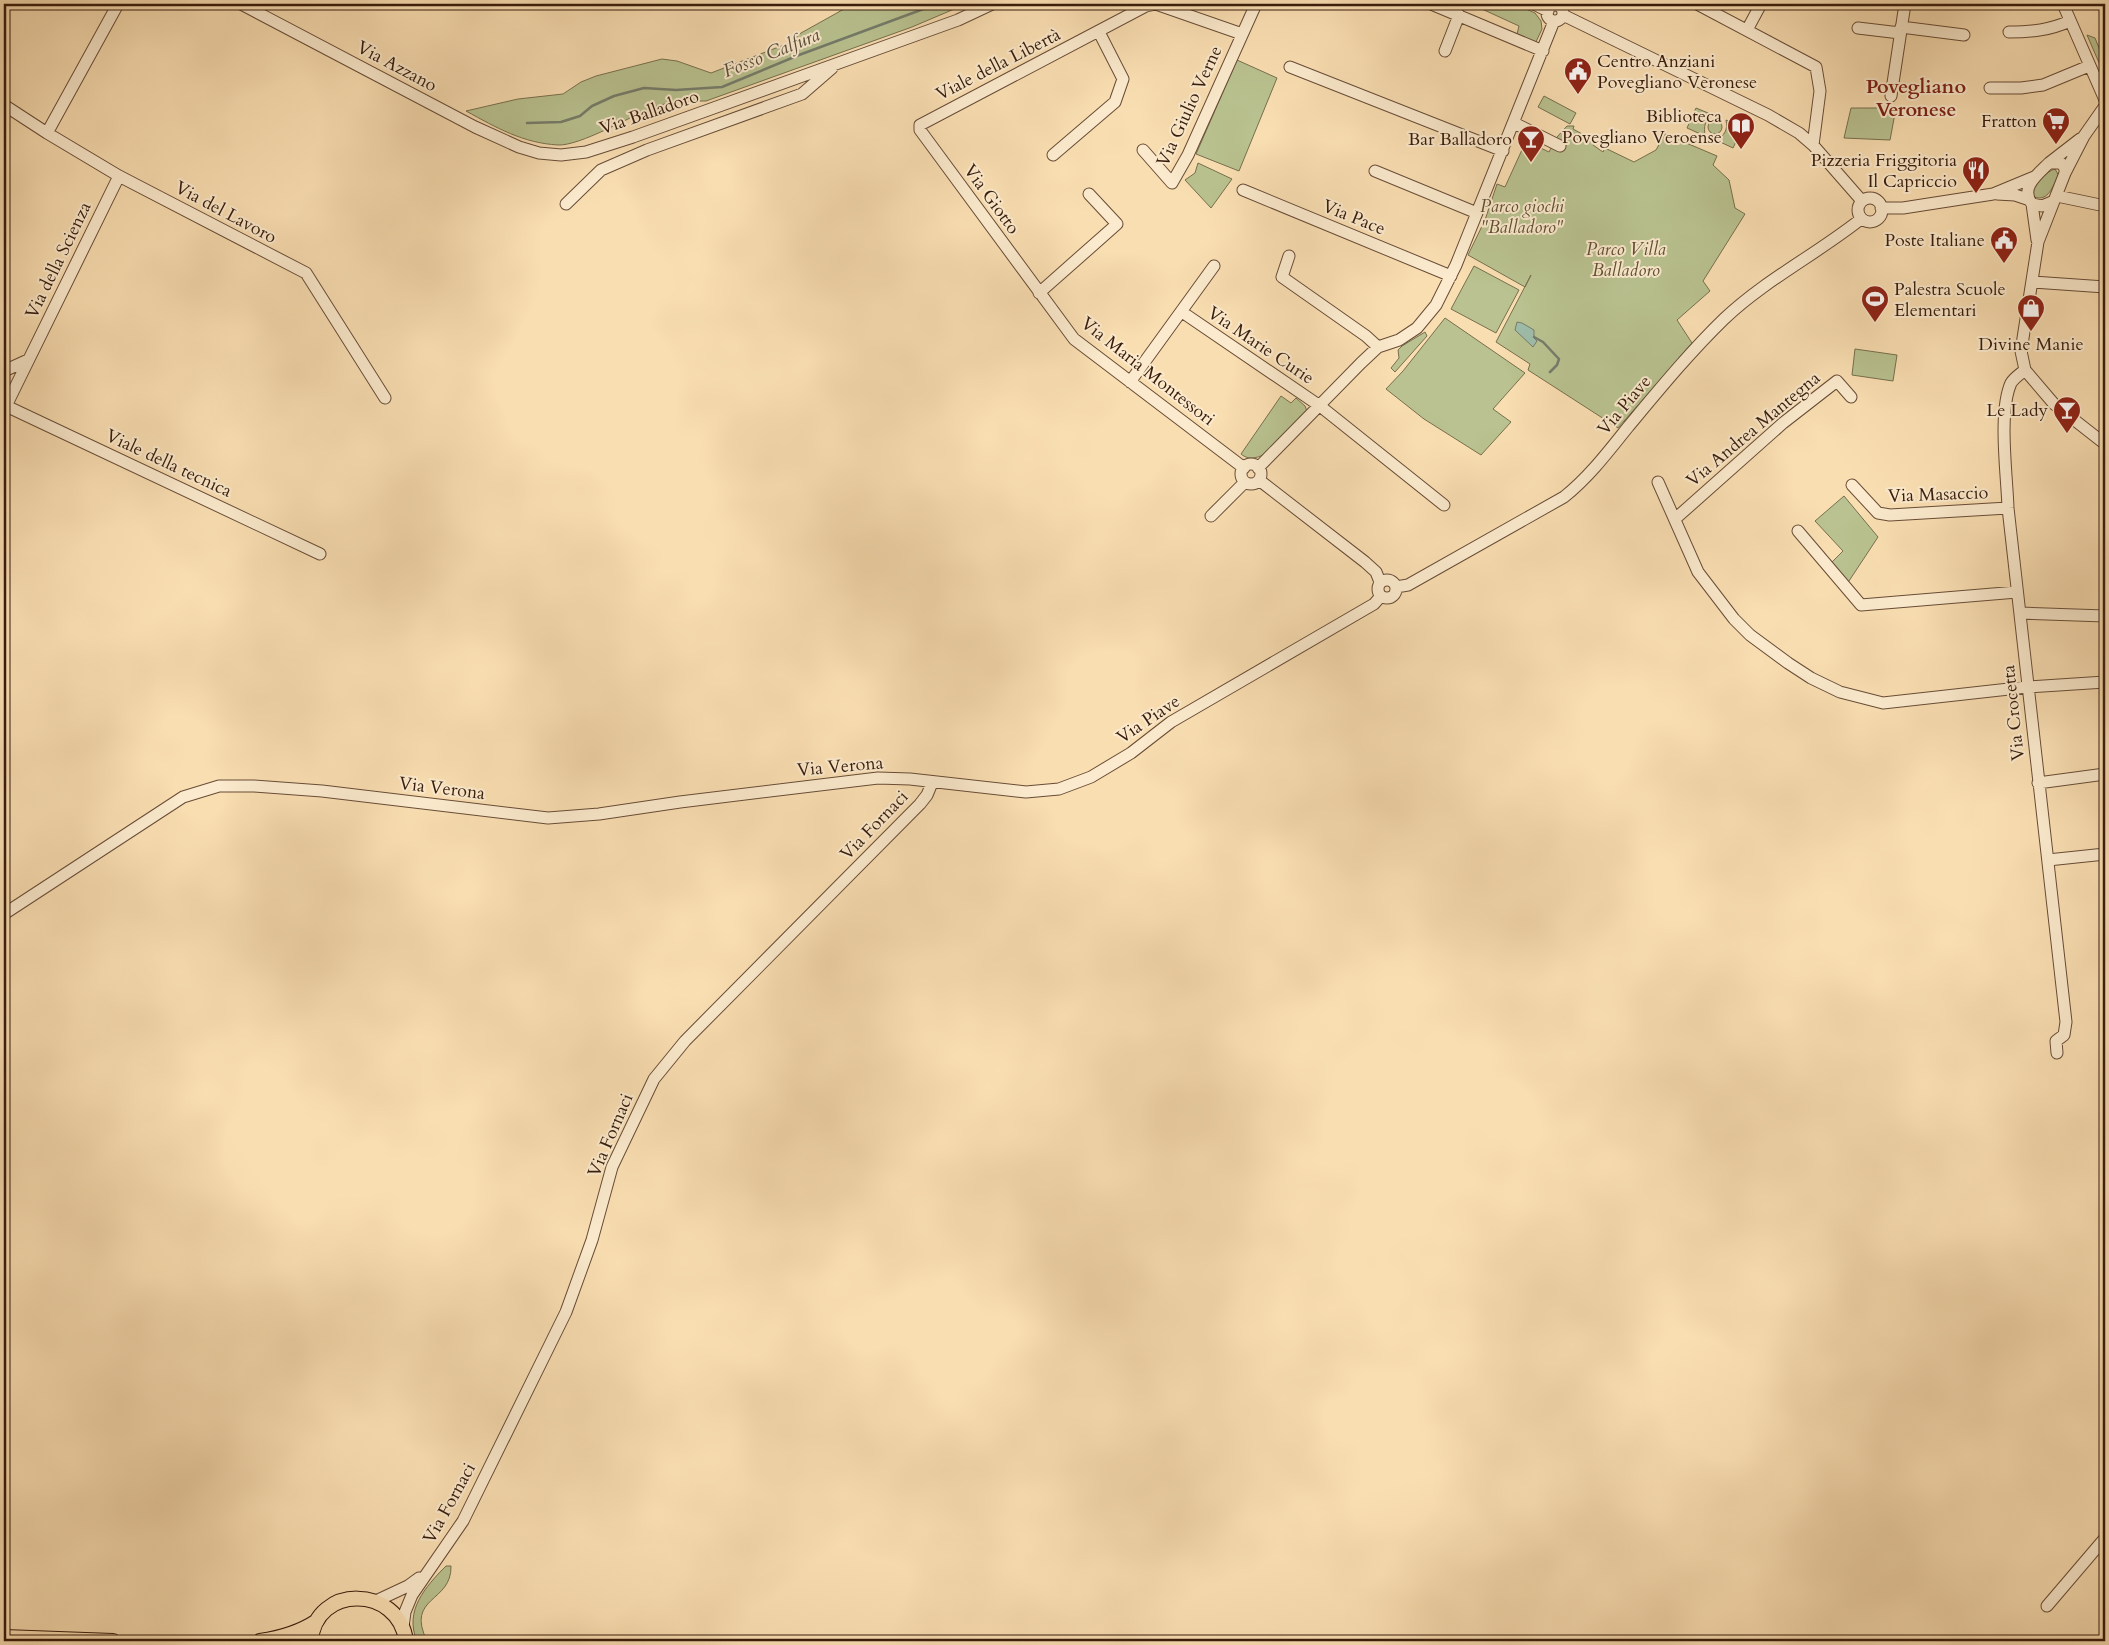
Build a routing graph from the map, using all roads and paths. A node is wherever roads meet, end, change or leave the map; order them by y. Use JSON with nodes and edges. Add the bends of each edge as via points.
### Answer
{"nodes":[{"id":1,"x":118,"y":4,"type":"edge"},
{"id":2,"x":241,"y":4,"type":"edge"},
{"id":3,"x":992,"y":4,"type":"edge"},
{"id":4,"x":1256,"y":4,"type":"edge"},
{"id":5,"x":1432,"y":4,"type":"edge"},
{"id":6,"x":1534,"y":4,"type":"edge"},
{"id":7,"x":1697,"y":4,"type":"edge"},
{"id":8,"x":1761,"y":4,"type":"edge"},
{"id":9,"x":1905,"y":4,"type":"edge"},
{"id":10,"x":2063,"y":4,"type":"edge"},
{"id":11,"x":1146,"y":5,"type":"edge"},
{"id":12,"x":1556,"y":11,"type":"edge"},
{"id":13,"x":1459,"y":15,"type":"junction"},
{"id":14,"x":2070,"y":21,"type":"junction"},
{"id":15,"x":1858,"y":28,"type":"dead end"},
{"id":16,"x":1747,"y":30,"type":"junction"},
{"id":17,"x":1901,"y":30,"type":"junction"},
{"id":18,"x":1099,"y":32,"type":"junction"},
{"id":19,"x":2009,"y":32,"type":"dead end"},
{"id":20,"x":1242,"y":34,"type":"junction"},
{"id":21,"x":1964,"y":35,"type":"dead end"},
{"id":22,"x":1445,"y":51,"type":"dead end"},
{"id":23,"x":1543,"y":51,"type":"junction"},
{"id":24,"x":837,"y":63,"type":"junction"},
{"id":25,"x":2089,"y":66,"type":"junction"},
{"id":26,"x":1290,"y":67,"type":"dead end"},
{"id":27,"x":1990,"y":88,"type":"dead end"},
{"id":28,"x":1891,"y":96,"type":"dead end"},
{"id":29,"x":2105,"y":100,"type":"edge"},
{"id":30,"x":4,"y":105,"type":"edge"},
{"id":31,"x":2105,"y":106,"type":"edge"},
{"id":32,"x":1514,"y":123,"type":"junction"},
{"id":33,"x":920,"y":125,"type":"joint"},
{"id":34,"x":46,"y":133,"type":"junction"},
{"id":35,"x":2084,"y":136,"type":"junction"},
{"id":36,"x":1813,"y":145,"type":"junction"},
{"id":37,"x":1560,"y":146,"type":"dead end"},
{"id":38,"x":1143,"y":150,"type":"dead end"},
{"id":39,"x":1503,"y":151,"type":"junction"},
{"id":40,"x":539,"y":153,"type":"joint"},
{"id":41,"x":1053,"y":156,"type":"dead end"},
{"id":42,"x":2049,"y":163,"type":"junction"},
{"id":43,"x":1375,"y":171,"type":"dead end"},
{"id":44,"x":2065,"y":173,"type":"junction"},
{"id":45,"x":119,"y":176,"type":"junction"},
{"id":46,"x":2034,"y":177,"type":"junction"},
{"id":47,"x":1243,"y":190,"type":"dead end"},
{"id":48,"x":1089,"y":194,"type":"dead end"},
{"id":49,"x":1993,"y":194,"type":"junction"},
{"id":50,"x":2055,"y":199,"type":"junction"},
{"id":51,"x":1862,"y":201,"type":"junction"},
{"id":52,"x":2030,"y":202,"type":"junction"},
{"id":53,"x":566,"y":204,"type":"dead end"},
{"id":54,"x":2105,"y":206,"type":"edge"},
{"id":55,"x":1881,"y":208,"type":"junction"},
{"id":56,"x":1477,"y":213,"type":"junction"},
{"id":57,"x":1861,"y":219,"type":"junction"},
{"id":58,"x":2038,"y":242,"type":"junction"},
{"id":59,"x":1289,"y":256,"type":"dead end"},
{"id":60,"x":1214,"y":266,"type":"dead end"},
{"id":61,"x":1451,"y":276,"type":"junction"},
{"id":62,"x":2033,"y":282,"type":"junction"},
{"id":63,"x":2105,"y":287,"type":"edge"},
{"id":64,"x":1039,"y":293,"type":"junction"},
{"id":65,"x":1182,"y":312,"type":"junction"},
{"id":66,"x":1378,"y":347,"type":"junction"},
{"id":67,"x":28,"y":360,"type":"junction"},
{"id":68,"x":4,"y":370,"type":"edge"},
{"id":69,"x":2025,"y":370,"type":"junction"},
{"id":70,"x":1130,"y":382,"type":"junction"},
{"id":71,"x":1851,"y":397,"type":"dead end"},
{"id":72,"x":385,"y":398,"type":"dead end"},
{"id":73,"x":5,"y":405,"type":"edge"},
{"id":74,"x":1320,"y":406,"type":"junction"},
{"id":75,"x":2105,"y":444,"type":"edge"},
{"id":76,"x":1244,"y":468,"type":"junction"},
{"id":77,"x":1259,"y":474,"type":"junction"},
{"id":78,"x":1245,"y":482,"type":"junction"},
{"id":79,"x":1658,"y":482,"type":"dead end"},
{"id":80,"x":1852,"y":485,"type":"dead end"},
{"id":81,"x":1444,"y":505,"type":"dead end"},
{"id":82,"x":2008,"y":508,"type":"junction"},
{"id":83,"x":1211,"y":516,"type":"dead end"},
{"id":84,"x":1675,"y":519,"type":"junction"},
{"id":85,"x":1798,"y":531,"type":"dead end"},
{"id":86,"x":320,"y":554,"type":"dead end"},
{"id":87,"x":1380,"y":582,"type":"junction"},
{"id":88,"x":1396,"y":587,"type":"junction"},
{"id":89,"x":2017,"y":592,"type":"junction"},
{"id":90,"x":1381,"y":596,"type":"junction"},
{"id":91,"x":2020,"y":613,"type":"junction"},
{"id":92,"x":2105,"y":616,"type":"edge"},
{"id":93,"x":2105,"y":682,"type":"edge"},
{"id":94,"x":2027,"y":686,"type":"junction"},
{"id":95,"x":2105,"y":774,"type":"edge"},
{"id":96,"x":910,"y":779,"type":"joint"},
{"id":97,"x":932,"y":782,"type":"junction"},
{"id":98,"x":2038,"y":783,"type":"junction"},
{"id":99,"x":2105,"y":854,"type":"edge"},
{"id":100,"x":2048,"y":860,"type":"junction"},
{"id":101,"x":4,"y":914,"type":"edge"},
{"id":102,"x":2056,"y":1053,"type":"dead end"},
{"id":103,"x":2105,"y":1538,"type":"edge"},
{"id":104,"x":426,"y":1572,"type":"junction"},
{"id":105,"x":376,"y":1601,"type":"junction"},
{"id":106,"x":2047,"y":1606,"type":"dead end"},
{"id":107,"x":317,"y":1621,"type":"junction"},
{"id":108,"x":403,"y":1627,"type":"junction"},
{"id":109,"x":4,"y":1637,"type":"edge"},
{"id":110,"x":113,"y":1641,"type":"edge"},
{"id":111,"x":260,"y":1641,"type":"edge"},
{"id":112,"x":311,"y":1641,"type":"edge"},
{"id":113,"x":406,"y":1641,"type":"edge"}],
"edges":[{"from":1,"to":34,"type":"street"},
{"from":2,"to":40,"type":"street","name":"Via Azzano","via":[[475,127]]},
{"from":3,"to":24,"type":"street","name":"Via Balladoro","via":[[958,20]]},
{"from":4,"to":20,"type":"street","name":"Via Giulio Verne"},
{"from":5,"to":13,"type":"street"},
{"from":6,"to":12,"type":"street"},
{"from":7,"to":16,"type":"street"},
{"from":8,"to":16,"type":"street"},
{"from":9,"to":17,"type":"street"},
{"from":10,"to":14,"type":"street"},
{"from":11,"to":18,"type":"street","name":"Viale della Libertà"},
{"from":11,"to":20,"type":"street","via":[[1156,4]]},
{"from":12,"to":23,"type":"street"},
{"from":12,"to":36,"type":"street","via":[[1768,115]]},
{"from":13,"to":22,"type":"street"},
{"from":13,"to":23,"type":"street"},
{"from":14,"to":19,"type":"street","via":[[2054,29]]},
{"from":14,"to":25,"type":"street"},
{"from":15,"to":17,"type":"street"},
{"from":16,"to":36,"type":"street","via":[[1816,67],[1820,91]]},
{"from":17,"to":21,"type":"street"},
{"from":17,"to":28,"type":"street"},
{"from":18,"to":33,"type":"street","name":"Viale della Libertà"},
{"from":18,"to":41,"type":"street","via":[[1123,80],[1115,102]]},
{"from":20,"to":38,"type":"street","name":"Via Giulio Verne","via":[[1188,155],[1172,183]]},
{"from":23,"to":32,"type":"street"},
{"from":24,"to":40,"type":"street","name":"Via Balladoro","via":[[586,152]]},
{"from":24,"to":53,"type":"street","via":[[802,94],[601,170]]},
{"from":25,"to":27,"type":"street","via":[[2043,85]]},
{"from":25,"to":29,"type":"street"},
{"from":26,"to":39,"type":"street"},
{"from":30,"to":34,"type":"street","name":"Via del Lavoro"},
{"from":31,"to":35,"type":"street"},
{"from":32,"to":37,"type":"street"},
{"from":32,"to":39,"type":"street"},
{"from":33,"to":64,"type":"street","name":"Via Giotto","via":[[920,130]]},
{"from":34,"to":45,"type":"street","name":"Via del Lavoro"},
{"from":35,"to":42,"type":"street"},
{"from":35,"to":44,"type":"street"},
{"from":36,"to":51,"type":"street"},
{"from":39,"to":56,"type":"street"},
{"from":42,"to":44,"type":"street","via":[[2061,163]]},
{"from":42,"to":46,"type":"street"},
{"from":43,"to":56,"type":"street"},
{"from":44,"to":50,"type":"street"},
{"from":45,"to":67,"type":"street","name":"Via della Scienza"},
{"from":45,"to":72,"type":"street","name":"Via del Lavoro","via":[[306,273]]},
{"from":46,"to":49,"type":"street"},
{"from":46,"to":52,"type":"street","via":[[2027,188]]},
{"from":47,"to":61,"type":"street","name":"Via Pace"},
{"from":48,"to":64,"type":"street","via":[[1117,224]]},
{"from":49,"to":52,"type":"street","via":[[2014,195]]},
{"from":49,"to":55,"type":"street","via":[[1903,208]]},
{"from":50,"to":52,"type":"street","via":[[2042,206]]},
{"from":50,"to":54,"type":"street"},
{"from":50,"to":58,"type":"street"},
{"from":51,"to":55,"type":"street","via":[[1874,199]]},
{"from":51,"to":57,"type":"street","via":[[1858,212]]},
{"from":52,"to":58,"type":"street"},
{"from":55,"to":57,"type":"street","via":[[1875,221]]},
{"from":56,"to":61,"type":"street"},
{"from":57,"to":88,"type":"street","name":"Via Piave","via":[[1725,318],[1653,397],[1584,481],[1564,497],[1408,585]]},
{"from":58,"to":62,"type":"street"},
{"from":59,"to":66,"type":"street","via":[[1282,277]]},
{"from":60,"to":65,"type":"street"},
{"from":61,"to":66,"type":"street","via":[[1436,305],[1417,328],[1399,340]]},
{"from":62,"to":63,"type":"street"},
{"from":62,"to":69,"type":"street","via":[[2021,352]]},
{"from":64,"to":70,"type":"street","name":"Via Maria Montessori","via":[[1074,339]]},
{"from":65,"to":70,"type":"street"},
{"from":65,"to":74,"type":"street","name":"Via Marie Curie"},
{"from":66,"to":74,"type":"street"},
{"from":67,"to":68,"type":"street"},
{"from":67,"to":73,"type":"street","name":"Via della Scienza"},
{"from":69,"to":75,"type":"street","via":[[2054,404]]},
{"from":69,"to":82,"type":"street","name":"Via Crocetta","via":[[2012,381],[2007,396]]},
{"from":70,"to":76,"type":"street","name":"Via Maria Montessori"},
{"from":71,"to":84,"type":"street","name":"Via Andrea Mantegna","via":[[1837,381],[1783,423]]},
{"from":73,"to":86,"type":"street","name":"Viale della tecnica"},
{"from":74,"to":77,"type":"street"},
{"from":74,"to":81,"type":"street","name":"Via Marie Curie"},
{"from":76,"to":77,"type":"street","via":[[1253,465]]},
{"from":76,"to":78,"type":"street","via":[[1241,474]]},
{"from":77,"to":78,"type":"street","via":[[1251,484]]},
{"from":77,"to":87,"type":"street","via":[[1365,562],[1376,572]]},
{"from":78,"to":83,"type":"street"},
{"from":79,"to":84,"type":"street"},
{"from":80,"to":82,"type":"street","name":"Via Masaccio","via":[[1878,513],[1890,515]]},
{"from":82,"to":89,"type":"street","name":"Via Crocetta"},
{"from":84,"to":94,"type":"street","via":[[1698,572],[1734,619],[1788,663],[1840,692],[1884,703]]},
{"from":85,"to":89,"type":"street","via":[[1861,605]]},
{"from":87,"to":88,"type":"street","via":[[1390,580]]},
{"from":87,"to":90,"type":"street"},
{"from":88,"to":90,"type":"street","via":[[1390,598]]},
{"from":89,"to":91,"type":"street","name":"Via Crocetta"},
{"from":90,"to":97,"type":"street","name":"Via Piave","via":[[1374,604],[1171,722],[1131,753],[1091,777],[1059,789],[1026,792]]},
{"from":91,"to":92,"type":"street"},
{"from":91,"to":94,"type":"street","name":"Via Crocetta"},
{"from":93,"to":94,"type":"street"},
{"from":94,"to":98,"type":"street","name":"Via Crocetta"},
{"from":95,"to":98,"type":"street"},
{"from":96,"to":97,"type":"street","name":"Via Piave"},
{"from":96,"to":101,"type":"street","name":"Via Verona","via":[[878,778],[548,818],[322,791],[219,786],[183,797]]},
{"from":97,"to":104,"type":"street","name":"Via Fornaci","via":[[920,804],[685,1041],[654,1079],[612,1167],[592,1240],[566,1312],[463,1521]]},
{"from":98,"to":100,"type":"street","name":"Via Crocetta"},
{"from":99,"to":100,"type":"street"},
{"from":100,"to":102,"type":"street","name":"Via Crocetta","via":[[2066,1022],[2064,1035],[2056,1041]]},
{"from":103,"to":106,"type":"street"},
{"from":104,"to":105,"type":"street","via":[[408,1586]]},
{"from":104,"to":108,"type":"street","via":[[412,1595]]},
{"from":105,"to":107,"type":"main road","via":[[346,1599],[328,1609]]},
{"from":105,"to":108,"type":"main road","via":[[390,1609]]},
{"from":107,"to":111,"type":"main road","via":[[287,1636]]},
{"from":107,"to":112,"type":"main road"},
{"from":108,"to":113,"type":"main road"},
{"from":109,"to":110,"type":"main road"}]}
